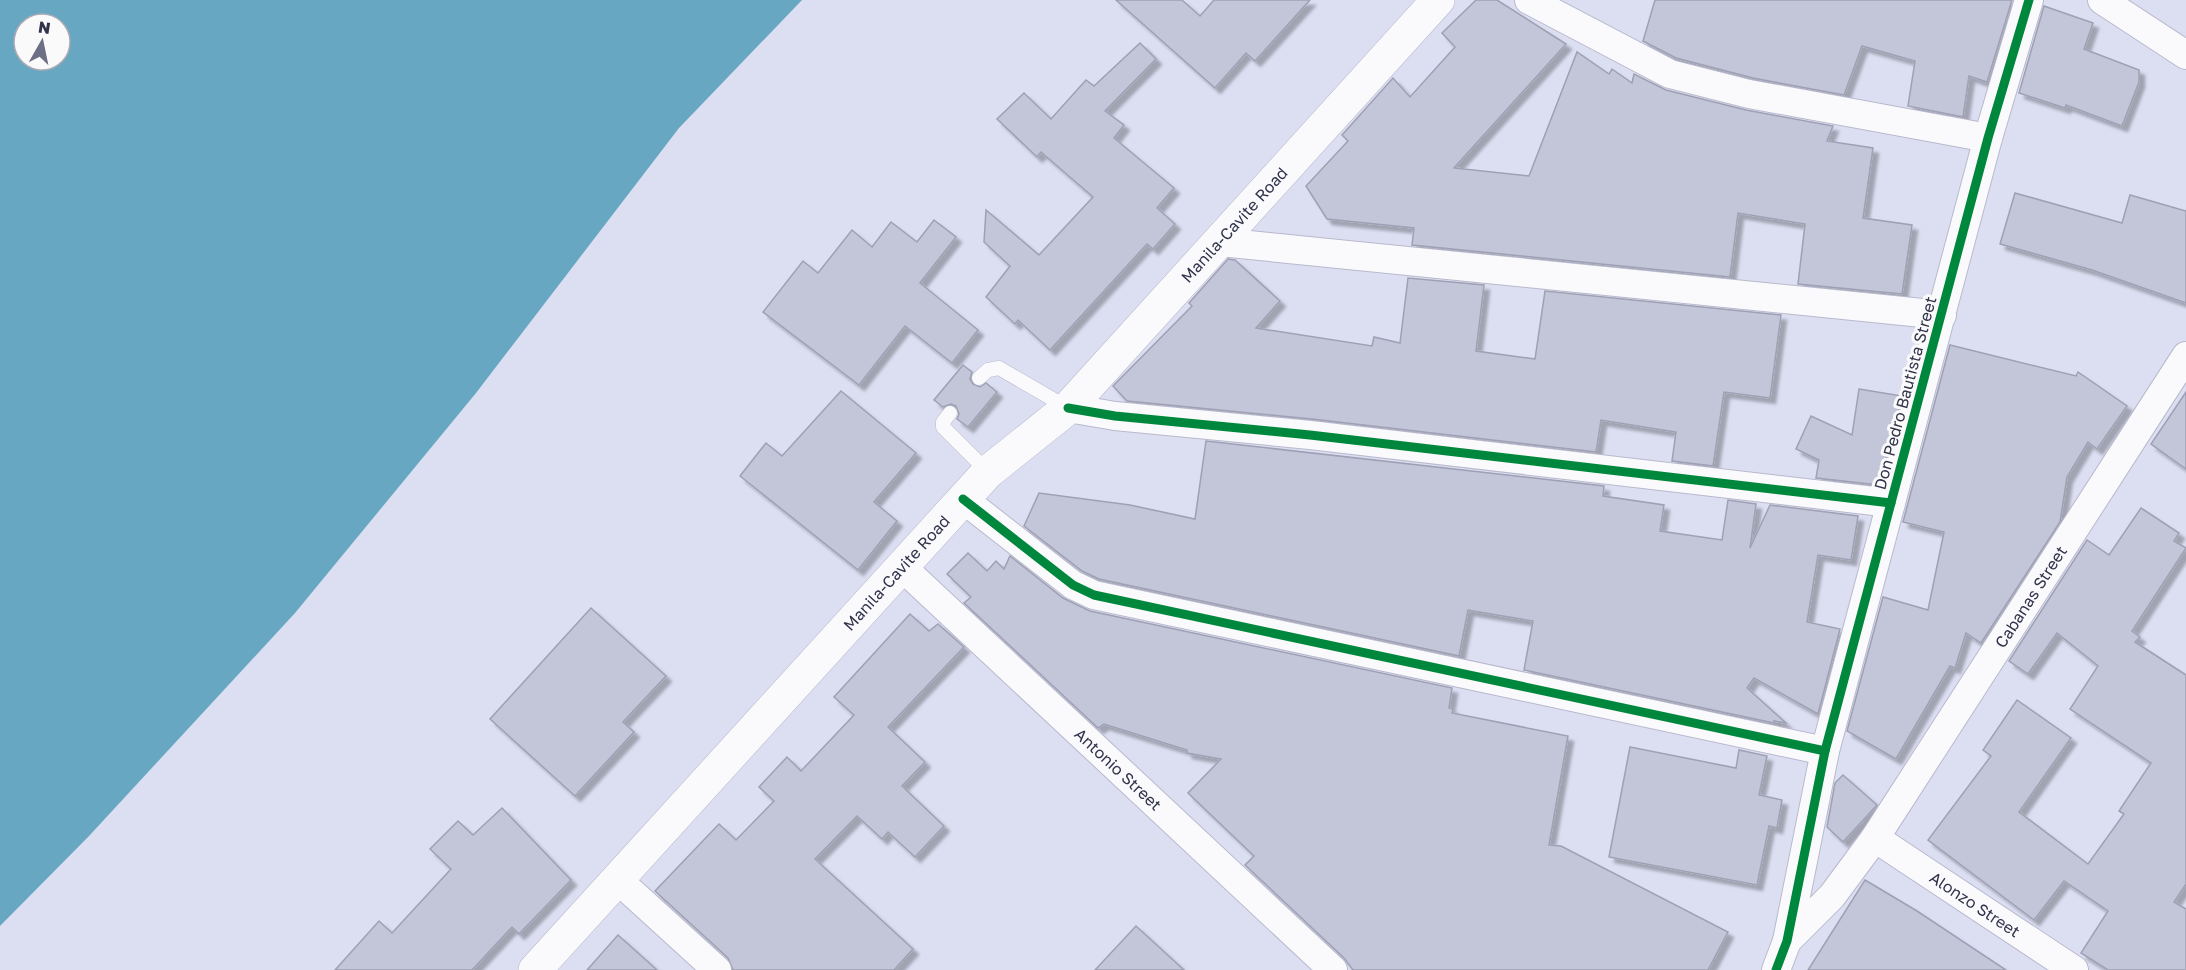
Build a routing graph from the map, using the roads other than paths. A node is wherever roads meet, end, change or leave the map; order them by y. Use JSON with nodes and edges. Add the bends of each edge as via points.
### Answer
{"nodes":[{"id":1,"x":1438,"y":0,"type":"edge"},
{"id":2,"x":1529,"y":0,"type":"edge"},
{"id":3,"x":2029,"y":0,"type":"edge"},
{"id":4,"x":2102,"y":0,"type":"edge"},
{"id":5,"x":2186,"y":55,"type":"edge"},
{"id":6,"x":1988,"y":138,"type":"junction"},
{"id":7,"x":1220,"y":242,"type":"junction"},
{"id":8,"x":1942,"y":315,"type":"junction"},
{"id":9,"x":2186,"y":356,"type":"edge"},
{"id":10,"x":979,"y":378,"type":"dead end"},
{"id":11,"x":1068,"y":408,"type":"junction"},
{"id":12,"x":950,"y":413,"type":"dead end"},
{"id":13,"x":988,"y":472,"type":"junction"},
{"id":14,"x":963,"y":499,"type":"junction"},
{"id":15,"x":1890,"y":503,"type":"junction"},
{"id":16,"x":902,"y":567,"type":"junction"},
{"id":17,"x":1825,"y":751,"type":"junction"},
{"id":18,"x":1875,"y":838,"type":"junction"},
{"id":19,"x":617,"y":879,"type":"junction"},
{"id":20,"x":1786,"y":942,"type":"junction"},
{"id":21,"x":535,"y":970,"type":"edge"},
{"id":22,"x":717,"y":970,"type":"edge"},
{"id":23,"x":1333,"y":970,"type":"edge"},
{"id":24,"x":1776,"y":970,"type":"edge"},
{"id":25,"x":2074,"y":970,"type":"edge"}],
"edges":[{"from":1,"to":7,"type":"main road","name":"Manila-Cavite Road"},
{"from":2,"to":6,"type":"street","via":[[1670,74],[1749,94]]},
{"from":3,"to":6,"type":"street","name":"Don Pedro Bautista Street"},
{"from":4,"to":5,"type":"street"},
{"from":6,"to":8,"type":"street","name":"Don Pedro Bautista Street"},
{"from":7,"to":8,"type":"street"},
{"from":7,"to":11,"type":"main road","name":"Manila-Cavite Road"},
{"from":8,"to":15,"type":"street","name":"Don Pedro Bautista Street"},
{"from":9,"to":18,"type":"street","name":"Cabanas Street"},
{"from":10,"to":11,"type":"lane","via":[[988,370],[999,368]]},
{"from":11,"to":13,"type":"main road","name":"Manila-Cavite Road"},
{"from":11,"to":15,"type":"street"},
{"from":12,"to":13,"type":"lane","via":[[943,428]]},
{"from":13,"to":14,"type":"main road","name":"Manila-Cavite Road"},
{"from":14,"to":16,"type":"main road","name":"Manila-Cavite Road"},
{"from":14,"to":17,"type":"street","via":[[1073,585],[1094,595]]},
{"from":15,"to":17,"type":"street","name":"Don Pedro Bautista Street"},
{"from":16,"to":19,"type":"main road","name":"Manila-Cavite Road"},
{"from":16,"to":23,"type":"street","name":"Antonio Street"},
{"from":17,"to":20,"type":"street","name":"Don Pedro Bautista Street"},
{"from":18,"to":20,"type":"street","name":"Cabanas Street","via":[[1832,896]]},
{"from":18,"to":25,"type":"street","name":"Alonzo Street"},
{"from":19,"to":21,"type":"main road","name":"Manila-Cavite Road"},
{"from":19,"to":22,"type":"street"},
{"from":20,"to":24,"type":"street","name":"Don Pedro Bautista Street"}]}
